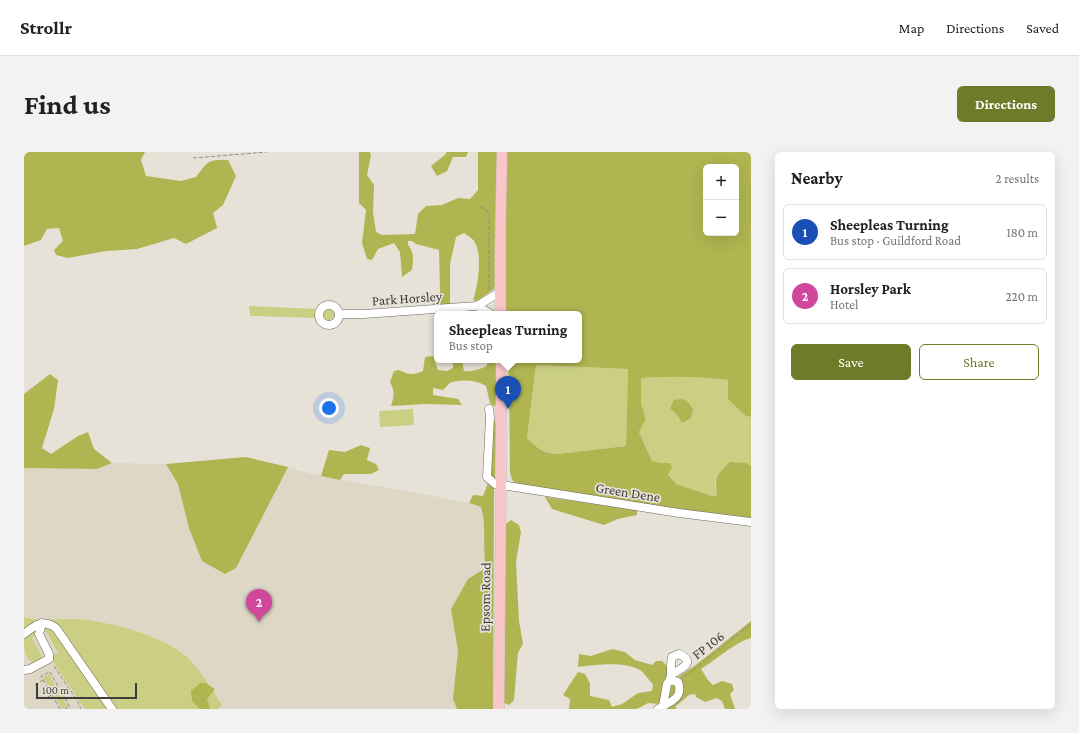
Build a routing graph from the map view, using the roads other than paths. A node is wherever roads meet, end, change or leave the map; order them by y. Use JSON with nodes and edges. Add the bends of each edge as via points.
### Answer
{"nodes":[{"id":1,"x":502,"y":152,"type":"edge"},
{"id":2,"x":500,"y":294,"type":"junction"},
{"id":3,"x":477,"y":306,"type":"junction"},
{"id":4,"x":486,"y":311,"type":"edge"},
{"id":5,"x":500,"y":311,"type":"edge"},
{"id":6,"x":339,"y":314,"type":"dead end"},
{"id":7,"x":501,"y":363,"type":"edge"},
{"id":8,"x":489,"y":409,"type":"dead end"},
{"id":9,"x":502,"y":486,"type":"junction"},
{"id":10,"x":751,"y":522,"type":"edge"},
{"id":11,"x":42,"y":624,"type":"junction"},
{"id":12,"x":24,"y":634,"type":"edge"},
{"id":13,"x":24,"y":670,"type":"edge"},
{"id":14,"x":661,"y":707,"type":"edge"},
{"id":15,"x":112,"y":709,"type":"edge"},
{"id":16,"x":499,"y":709,"type":"edge"}],
"edges":[{"from":1,"to":2,"type":"main road"},
{"from":2,"to":3,"type":"street","name":"Park Horsley"},
{"from":2,"to":5,"type":"main road"},
{"from":3,"to":4,"type":"street"},
{"from":3,"to":6,"type":"street","name":"Park Horsley"},
{"from":7,"to":9,"type":"main road","name":"Epsom Road"},
{"from":8,"to":9,"type":"street","via":[[487,477]]},
{"from":9,"to":10,"type":"street","name":"Green Dene"},
{"from":9,"to":16,"type":"main road","name":"Epsom Road"},
{"from":11,"to":12,"type":"street","via":[[33,626]]},
{"from":11,"to":13,"type":"street","via":[[39,634],[49,659]]},
{"from":11,"to":15,"type":"street","via":[[50,624],[56,628]]},
{"from":14,"to":14,"type":"street","via":[[672,702],[680,693],[680,687],[673,679],[667,684]]}]}
